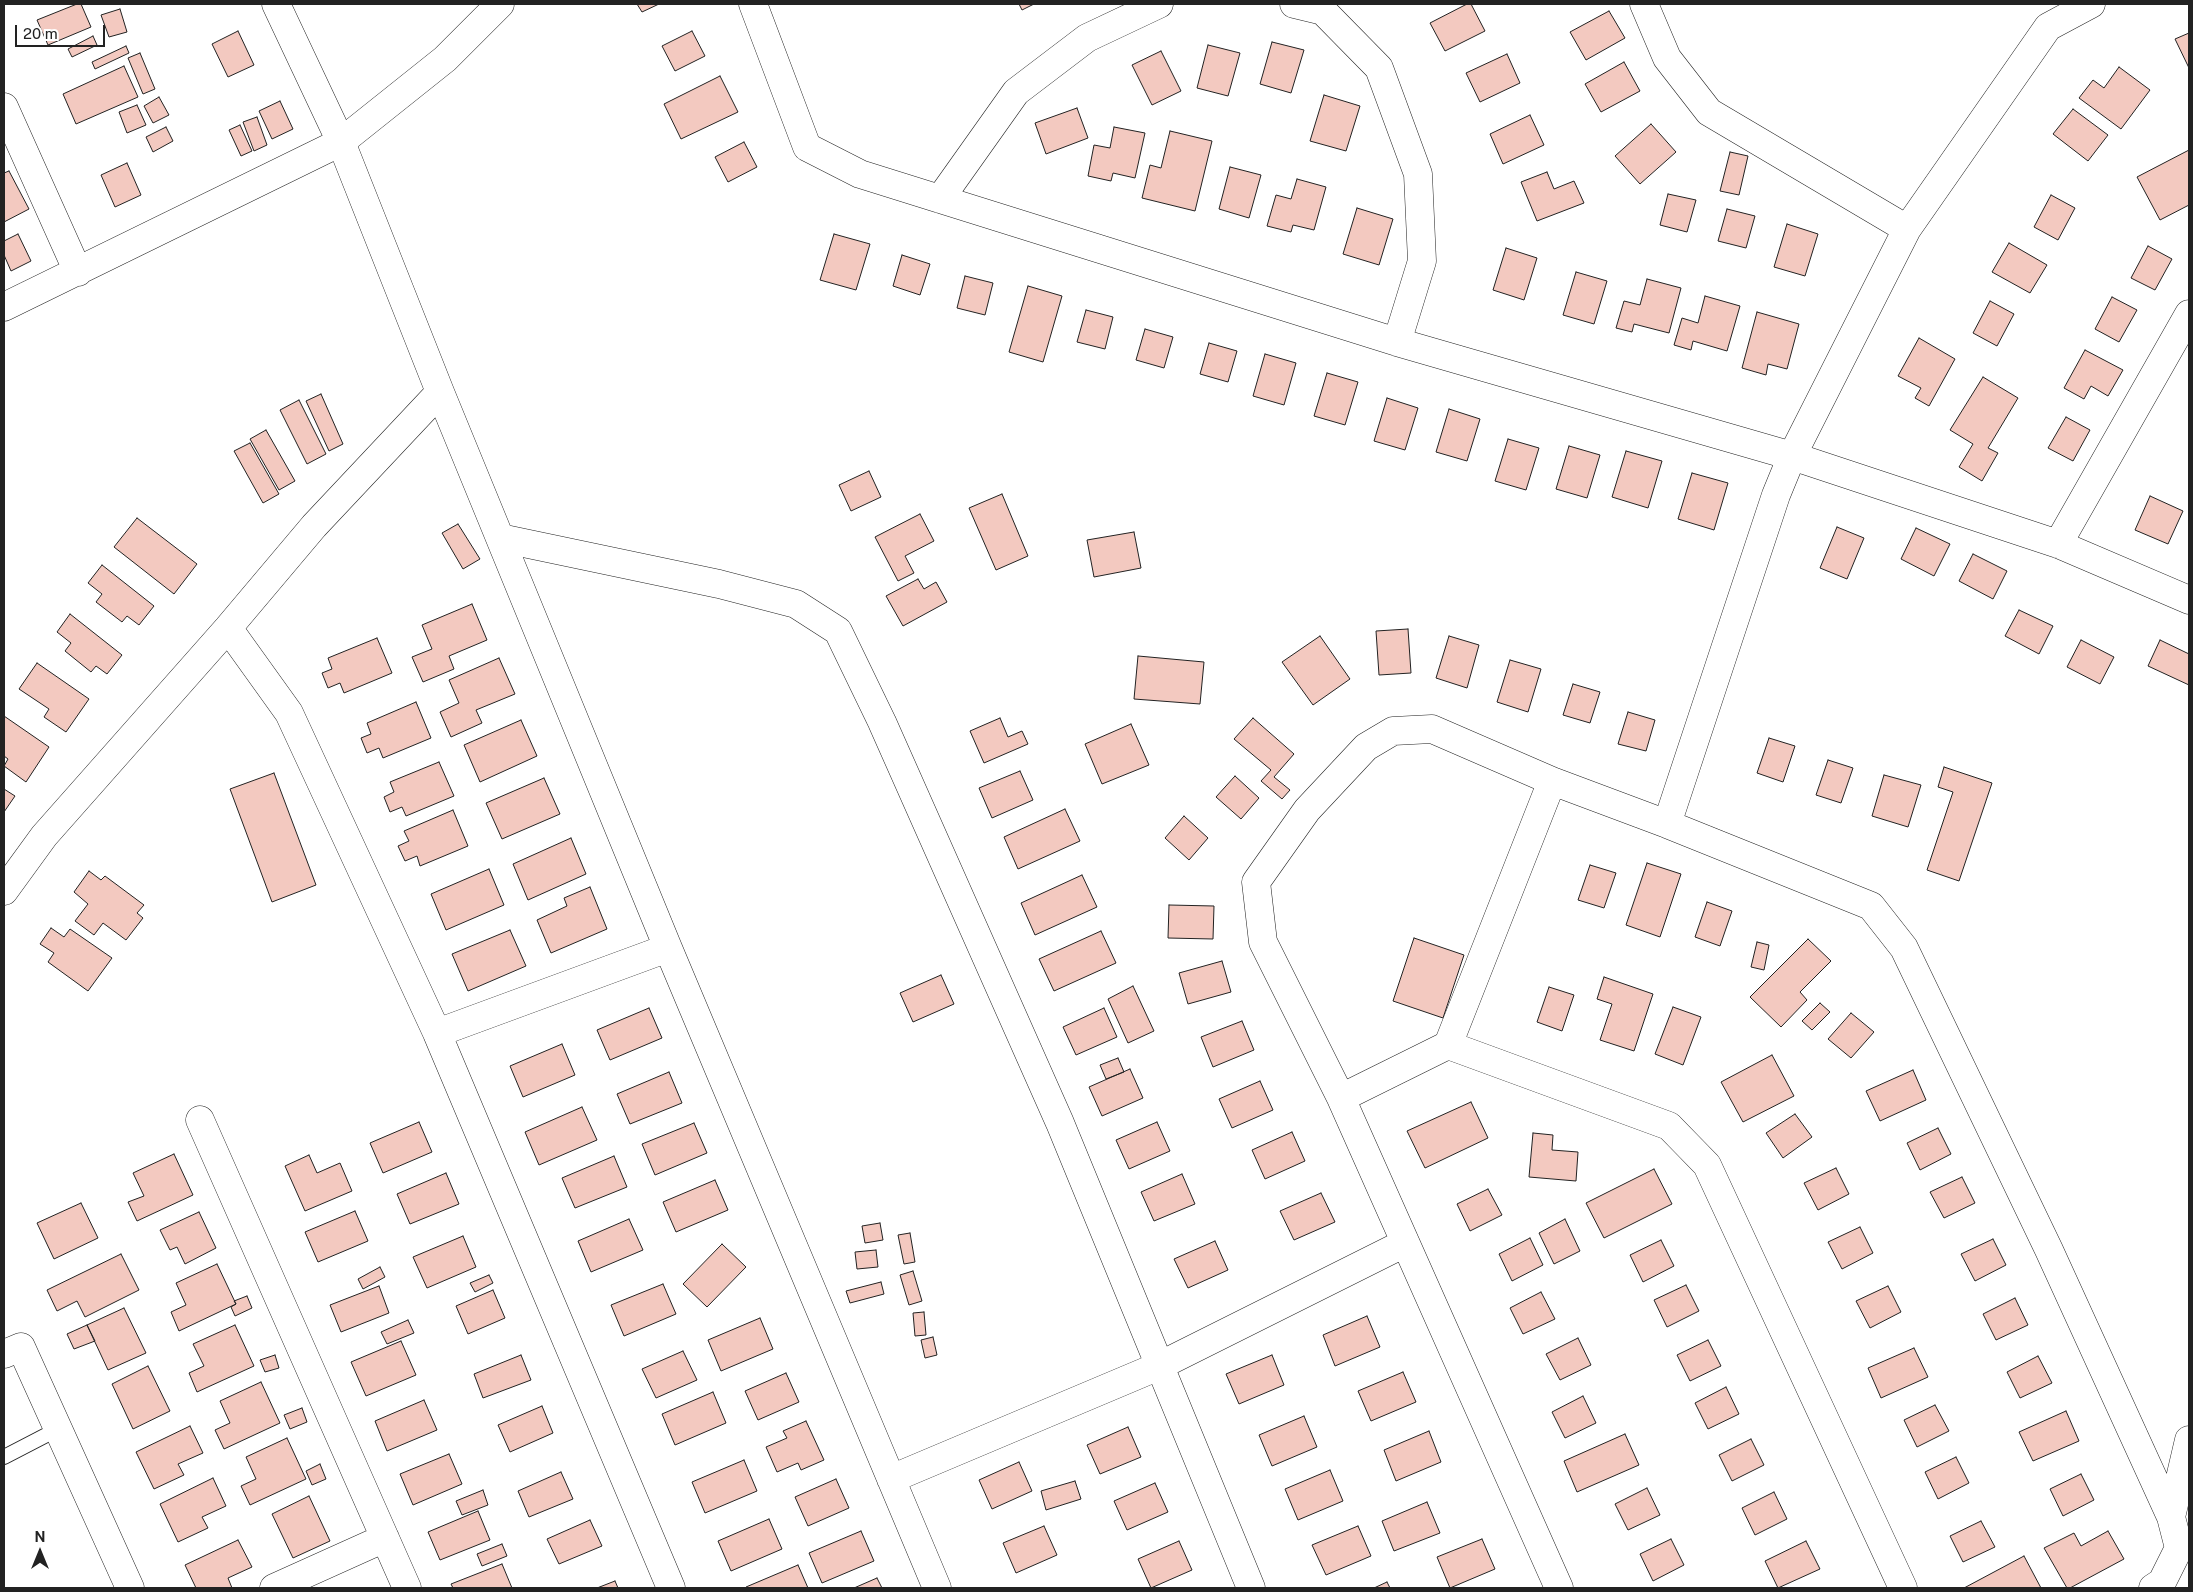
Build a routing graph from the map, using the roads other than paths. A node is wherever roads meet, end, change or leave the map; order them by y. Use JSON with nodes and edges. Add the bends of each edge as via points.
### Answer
{"nodes":[{"id":1,"x":276,"y":4,"type":"edge"},
{"id":2,"x":500,"y":4,"type":"edge"},
{"id":3,"x":754,"y":4,"type":"edge"},
{"id":4,"x":1158,"y":4,"type":"edge"},
{"id":5,"x":1294,"y":4,"type":"edge"},
{"id":6,"x":1644,"y":4,"type":"edge"},
{"id":7,"x":2091,"y":4,"type":"edge"},
{"id":8,"x":4,"y":106,"type":"edge"},
{"id":9,"x":341,"y":142,"type":"junction"},
{"id":10,"x":940,"y":199,"type":"junction"},
{"id":11,"x":1907,"y":229,"type":"junction"},
{"id":12,"x":78,"y":272,"type":"junction"},
{"id":13,"x":4,"y":307,"type":"edge"},
{"id":14,"x":2189,"y":314,"type":"edge"},
{"id":15,"x":1397,"y":342,"type":"junction"},
{"id":16,"x":440,"y":392,"type":"junction"},
{"id":17,"x":1792,"y":456,"type":"junction"},
{"id":18,"x":500,"y":538,"type":"junction"},
{"id":19,"x":2058,"y":544,"type":"junction"},
{"id":20,"x":2189,"y":600,"type":"edge"},
{"id":21,"x":228,"y":628,"type":"junction"},
{"id":22,"x":1552,"y":780,"type":"junction"},
{"id":23,"x":1667,"y":824,"type":"junction"},
{"id":24,"x":4,"y":891,"type":"edge"},
{"id":25,"x":668,"y":948,"type":"junction"},
{"id":26,"x":437,"y":1032,"type":"junction"},
{"id":27,"x":1448,"y":1046,"type":"junction"},
{"id":28,"x":1341,"y":1098,"type":"junction"},
{"id":29,"x":200,"y":1120,"type":"dead end"},
{"id":30,"x":1405,"y":1243,"type":"junction"},
{"id":31,"x":4,"y":1354,"type":"edge"},
{"id":32,"x":1159,"y":1366,"type":"junction"},
{"id":33,"x":58,"y":1429,"type":"junction"},
{"id":34,"x":2189,"y":1440,"type":"edge"},
{"id":35,"x":4,"y":1457,"type":"edge"},
{"id":36,"x":891,"y":1479,"type":"junction"},
{"id":37,"x":2171,"y":1517,"type":"junction"},
{"id":38,"x":385,"y":1538,"type":"junction"},
{"id":39,"x":130,"y":1588,"type":"edge"},
{"id":40,"x":274,"y":1588,"type":"edge"},
{"id":41,"x":407,"y":1588,"type":"edge"},
{"id":42,"x":671,"y":1588,"type":"edge"},
{"id":43,"x":937,"y":1588,"type":"edge"},
{"id":44,"x":1250,"y":1588,"type":"edge"},
{"id":45,"x":1559,"y":1588,"type":"edge"},
{"id":46,"x":1903,"y":1588,"type":"edge"},
{"id":47,"x":2153,"y":1588,"type":"edge"}],
"edges":[{"from":1,"to":9,"type":"street"},
{"from":2,"to":9,"type":"street","via":[[445,59]]},
{"from":3,"to":10,"type":"street","via":[[806,147],[860,174]]},
{"from":4,"to":10,"type":"street","via":[[1087,38],[1016,92]]},
{"from":5,"to":15,"type":"street","via":[[1323,11],[1379,68],[1418,174],[1422,261]]},
{"from":6,"to":11,"type":"street","via":[[1667,58],[1709,112]]},
{"from":7,"to":11,"type":"street","via":[[2048,26]]},
{"from":8,"to":12,"type":"street"},
{"from":9,"to":12,"type":"street"},
{"from":9,"to":16,"type":"street"},
{"from":10,"to":15,"type":"street"},
{"from":11,"to":17,"type":"street"},
{"from":12,"to":13,"type":"street"},
{"from":14,"to":19,"type":"street"},
{"from":15,"to":17,"type":"street"},
{"from":16,"to":18,"type":"street"},
{"from":16,"to":21,"type":"street","via":[[314,526]]},
{"from":17,"to":19,"type":"street"},
{"from":17,"to":23,"type":"street","via":[[1776,495]]},
{"from":18,"to":25,"type":"street"},
{"from":18,"to":32,"type":"street","via":[[719,584],[796,604],[838,631],[1060,1123]]},
{"from":19,"to":20,"type":"street"},
{"from":21,"to":24,"type":"street","via":[[44,836]]},
{"from":21,"to":26,"type":"street","via":[[289,713]]},
{"from":22,"to":23,"type":"street"},
{"from":22,"to":27,"type":"street"},
{"from":22,"to":28,"type":"street","via":[[1432,729],[1393,731],[1366,747],[1307,810],[1256,882],[1263,942]]},
{"from":23,"to":37,"type":"street","via":[[1871,906],[1904,948],[2049,1250]]},
{"from":25,"to":26,"type":"street"},
{"from":25,"to":36,"type":"street"},
{"from":26,"to":42,"type":"street"},
{"from":27,"to":28,"type":"street"},
{"from":27,"to":46,"type":"street","via":[[1669,1126],[1707,1165]]},
{"from":28,"to":30,"type":"street"},
{"from":29,"to":38,"type":"street"},
{"from":30,"to":32,"type":"street"},
{"from":30,"to":45,"type":"street"},
{"from":31,"to":33,"type":"street","via":[[21,1347]]},
{"from":32,"to":36,"type":"street"},
{"from":32,"to":44,"type":"street"},
{"from":33,"to":35,"type":"lane"},
{"from":33,"to":39,"type":"street"},
{"from":34,"to":37,"type":"street"},
{"from":36,"to":43,"type":"street"},
{"from":37,"to":47,"type":"street","via":[[2179,1548],[2162,1582]]},
{"from":38,"to":40,"type":"street"},
{"from":38,"to":41,"type":"street"}]}
